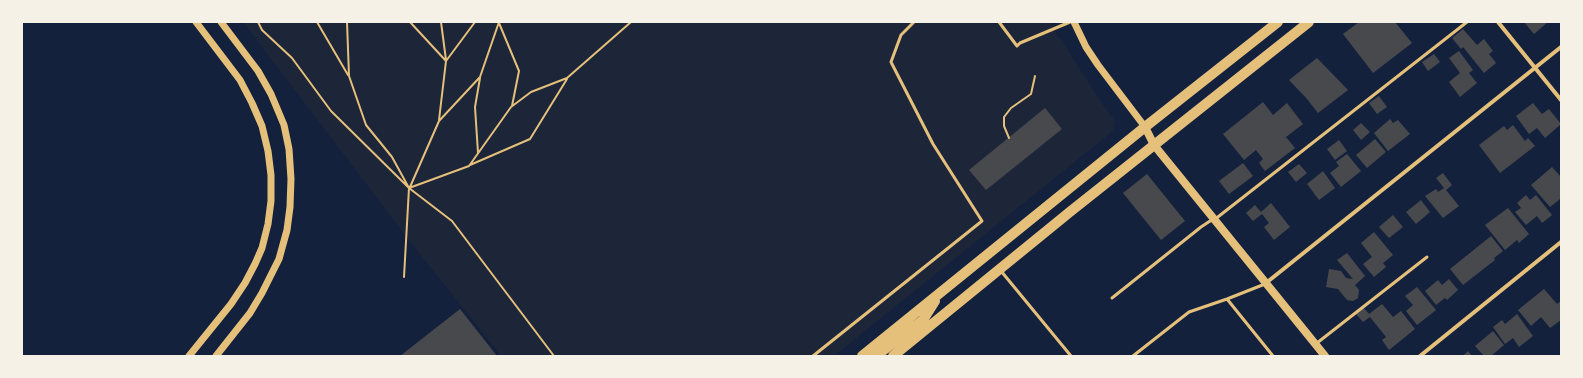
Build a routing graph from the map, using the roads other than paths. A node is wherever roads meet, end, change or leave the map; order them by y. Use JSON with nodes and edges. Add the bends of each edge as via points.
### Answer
{"nodes":[{"id":1,"x":196,"y":22,"type":"edge"},
{"id":2,"x":221,"y":22,"type":"edge"},
{"id":3,"x":914,"y":22,"type":"edge"},
{"id":4,"x":999,"y":22,"type":"edge"},
{"id":5,"x":1070,"y":22,"type":"edge"},
{"id":6,"x":1074,"y":22,"type":"edge"},
{"id":7,"x":1278,"y":22,"type":"edge"},
{"id":8,"x":1309,"y":22,"type":"edge"},
{"id":9,"x":1467,"y":22,"type":"edge"},
{"id":10,"x":1498,"y":22,"type":"edge"},
{"id":11,"x":1561,"y":47,"type":"edge"},
{"id":12,"x":1535,"y":68,"type":"junction"},
{"id":13,"x":1561,"y":100,"type":"edge"},
{"id":14,"x":1145,"y":127,"type":"junction"},
{"id":15,"x":1154,"y":145,"type":"junction"},
{"id":16,"x":1214,"y":220,"type":"junction"},
{"id":17,"x":1561,"y":242,"type":"edge"},
{"id":18,"x":1427,"y":257,"type":"dead end"},
{"id":19,"x":1001,"y":270,"type":"junction"},
{"id":20,"x":1266,"y":283,"type":"junction"},
{"id":21,"x":939,"y":294,"type":"junction"},
{"id":22,"x":1112,"y":298,"type":"dead end"},
{"id":23,"x":1227,"y":299,"type":"junction"},
{"id":24,"x":1315,"y":344,"type":"junction"},
{"id":25,"x":189,"y":356,"type":"edge"},
{"id":26,"x":216,"y":356,"type":"edge"},
{"id":27,"x":813,"y":356,"type":"edge"},
{"id":28,"x":862,"y":356,"type":"edge"},
{"id":29,"x":876,"y":356,"type":"edge"},
{"id":30,"x":893,"y":356,"type":"edge"},
{"id":31,"x":1071,"y":356,"type":"edge"},
{"id":32,"x":1133,"y":356,"type":"edge"},
{"id":33,"x":1273,"y":356,"type":"edge"},
{"id":34,"x":1325,"y":356,"type":"edge"},
{"id":35,"x":1420,"y":356,"type":"edge"}],
"edges":[{"from":1,"to":25,"type":"street","via":[[228,64],[252,103],[262,126],[271,175],[271,201],[265,236],[245,283]]},
{"from":2,"to":26,"type":"street","via":[[258,71],[271,94],[284,126],[291,179],[287,230],[278,259],[250,313]]},
{"from":3,"to":27,"type":"lane","via":[[901,35],[891,62],[933,144],[982,221]]},
{"from":4,"to":5,"type":"lane","via":[[1017,46]]},
{"from":6,"to":14,"type":"street","via":[[1098,65]]},
{"from":7,"to":14,"type":"main road"},
{"from":8,"to":15,"type":"main road"},
{"from":9,"to":16,"type":"lane"},
{"from":10,"to":12,"type":"street"},
{"from":11,"to":12,"type":"street"},
{"from":12,"to":13,"type":"street"},
{"from":12,"to":20,"type":"street"},
{"from":14,"to":15,"type":"main road"},
{"from":14,"to":21,"type":"main road"},
{"from":15,"to":16,"type":"main road"},
{"from":15,"to":19,"type":"main road"},
{"from":16,"to":20,"type":"main road"},
{"from":16,"to":22,"type":"lane","via":[[1205,224]]},
{"from":17,"to":35,"type":"street"},
{"from":18,"to":24,"type":"lane"},
{"from":19,"to":30,"type":"main road"},
{"from":19,"to":31,"type":"lane"},
{"from":20,"to":23,"type":"lane"},
{"from":20,"to":24,"type":"main road"},
{"from":21,"to":28,"type":"main road"},
{"from":21,"to":29,"type":"main road","via":[[923,320]]},
{"from":23,"to":32,"type":"lane","via":[[1189,312]]},
{"from":23,"to":33,"type":"lane"},
{"from":24,"to":34,"type":"main road"}]}
